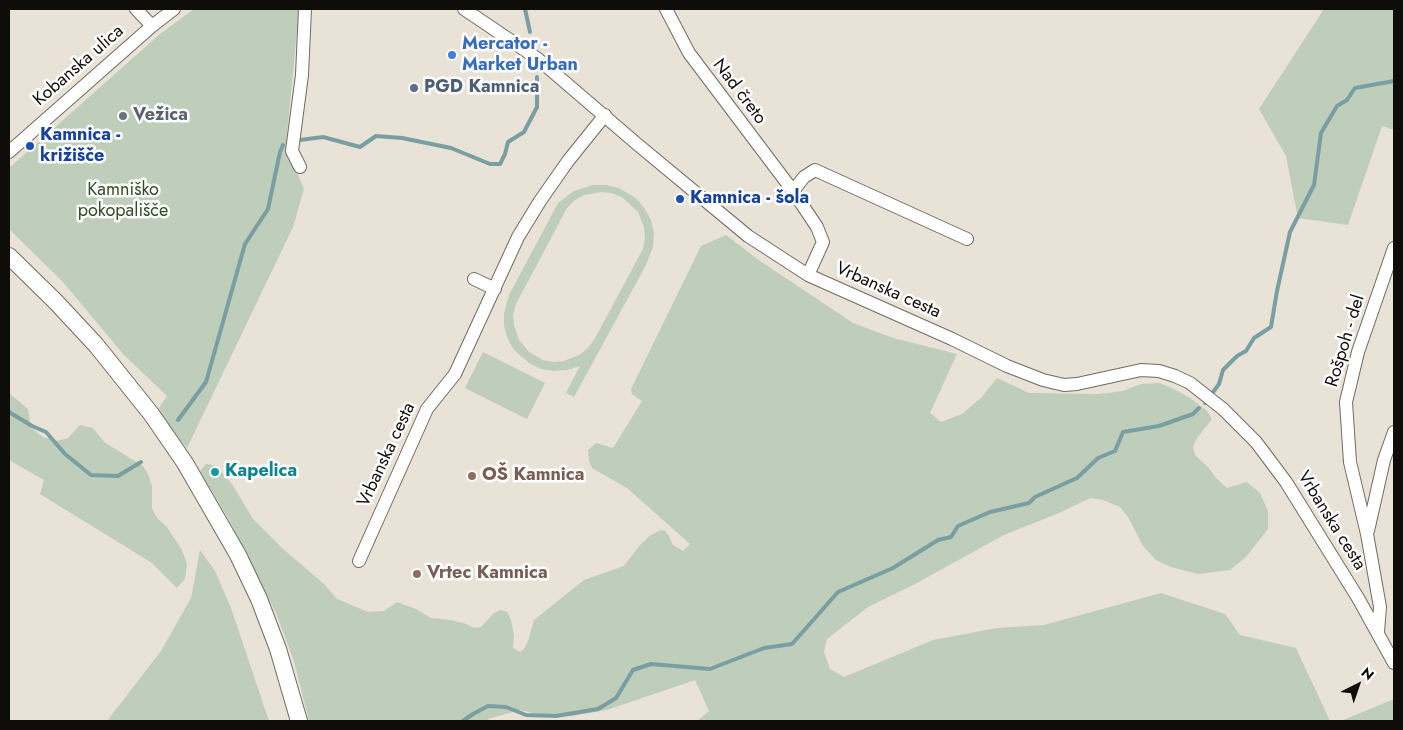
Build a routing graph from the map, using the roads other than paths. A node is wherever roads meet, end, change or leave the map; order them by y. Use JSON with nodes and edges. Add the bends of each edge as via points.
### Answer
{"nodes":[{"id":1,"x":136,"y":9,"type":"edge"},
{"id":2,"x":174,"y":9,"type":"edge"},
{"id":3,"x":305,"y":9,"type":"edge"},
{"id":4,"x":464,"y":9,"type":"edge"},
{"id":5,"x":666,"y":9,"type":"edge"},
{"id":6,"x":483,"y":14,"type":"edge"},
{"id":7,"x":152,"y":26,"type":"junction"},
{"id":8,"x":605,"y":115,"type":"junction"},
{"id":9,"x":9,"y":152,"type":"edge"},
{"id":10,"x":300,"y":167,"type":"dead end"},
{"id":11,"x":793,"y":191,"type":"junction"},
{"id":12,"x":967,"y":239,"type":"dead end"},
{"id":13,"x":1394,"y":248,"type":"edge"},
{"id":14,"x":9,"y":256,"type":"edge"},
{"id":15,"x":808,"y":275,"type":"junction"},
{"id":16,"x":474,"y":279,"type":"dead end"},
{"id":17,"x":495,"y":289,"type":"junction"},
{"id":18,"x":1394,"y":432,"type":"edge"},
{"id":19,"x":1367,"y":534,"type":"junction"},
{"id":20,"x":359,"y":561,"type":"dead end"},
{"id":21,"x":1378,"y":632,"type":"junction"},
{"id":22,"x":1394,"y":663,"type":"edge"},
{"id":23,"x":299,"y":721,"type":"edge"}],
"edges":[{"from":1,"to":7,"type":"street"},
{"from":2,"to":7,"type":"street","name":"Kobanska ulica"},
{"from":3,"to":10,"type":"street","via":[[302,75],[292,151]]},
{"from":4,"to":6,"type":"street","name":"Vrbanska cesta"},
{"from":5,"to":11,"type":"street","name":"Nad čreto","via":[[689,53]]},
{"from":6,"to":8,"type":"street","name":"Vrbanska cesta"},
{"from":7,"to":9,"type":"street","name":"Kobanska ulica"},
{"from":8,"to":15,"type":"street","name":"Vrbanska cesta","via":[[748,236]]},
{"from":8,"to":17,"type":"street","name":"Vrbanska cesta","via":[[540,201],[518,237]]},
{"from":11,"to":12,"type":"street","via":[[814,170]]},
{"from":11,"to":15,"type":"street","name":"Nad čreto","via":[[823,242]]},
{"from":13,"to":19,"type":"street","name":"Rošpoh - del","via":[[1358,352],[1346,402],[1350,462]]},
{"from":14,"to":23,"type":"main road","via":[[96,345],[152,415],[185,463],[238,555],[258,599],[278,649]]},
{"from":15,"to":21,"type":"street","name":"Vrbanska cesta","via":[[1043,380],[1064,385],[1077,384],[1141,370],[1159,371],[1176,376],[1197,389],[1256,442],[1286,482]]},
{"from":16,"to":17,"type":"street"},
{"from":17,"to":20,"type":"street","name":"Vrbanska cesta","via":[[456,374],[427,409]]},
{"from":18,"to":19,"type":"street","name":"Rošpoh - del","via":[[1384,460]]},
{"from":19,"to":21,"type":"street","name":"Rošpoh - del","via":[[1380,607]]},
{"from":21,"to":22,"type":"street","name":"Vrbanska cesta"}]}
